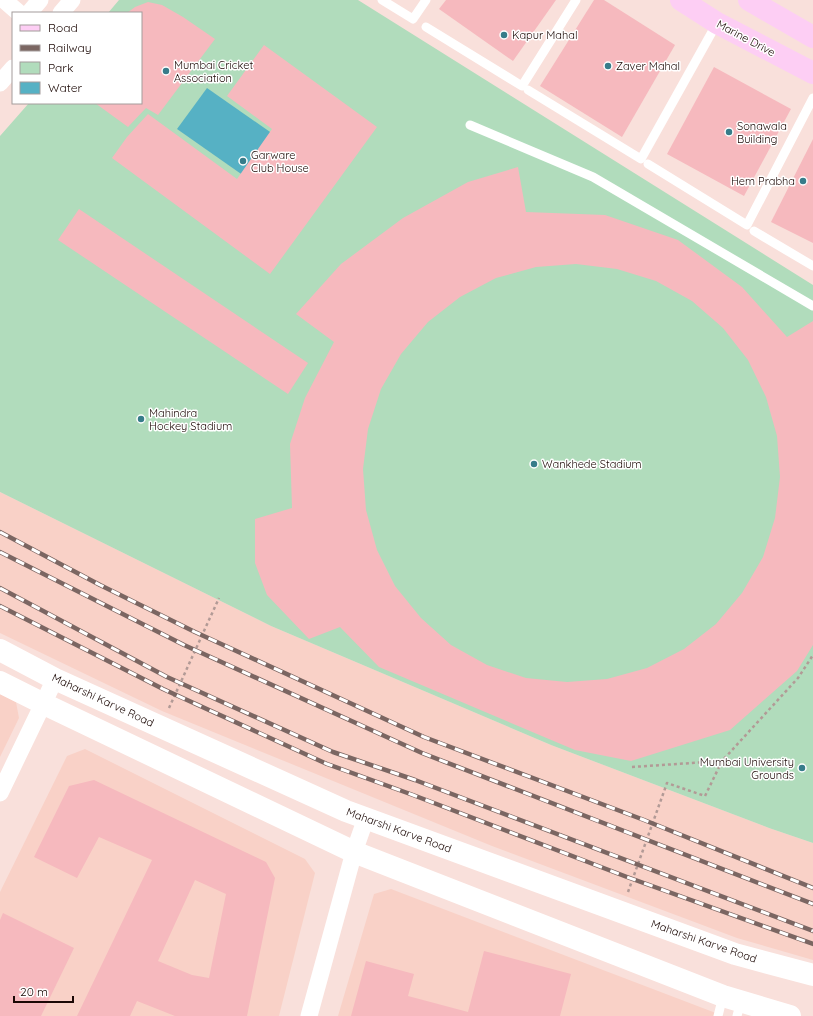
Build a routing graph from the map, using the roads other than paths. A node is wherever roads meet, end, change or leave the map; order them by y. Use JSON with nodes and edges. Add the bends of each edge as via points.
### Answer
{"nodes":[{"id":1,"x":4,"y":0,"type":"edge"},
{"id":2,"x":40,"y":0,"type":"edge"},
{"id":3,"x":72,"y":0,"type":"edge"},
{"id":4,"x":382,"y":0,"type":"edge"},
{"id":5,"x":426,"y":0,"type":"edge"},
{"id":6,"x":576,"y":0,"type":"edge"},
{"id":7,"x":681,"y":0,"type":"edge"},
{"id":8,"x":749,"y":0,"type":"edge"},
{"id":9,"x":18,"y":12,"type":"edge"},
{"id":10,"x":30,"y":12,"type":"edge"},
{"id":11,"x":62,"y":12,"type":"edge"},
{"id":12,"x":717,"y":23,"type":"junction"},
{"id":13,"x":426,"y":27,"type":"dead end"},
{"id":14,"x":813,"y":37,"type":"edge"},
{"id":15,"x":12,"y":69,"type":"edge"},
{"id":16,"x":813,"y":73,"type":"edge"},
{"id":17,"x":0,"y":83,"type":"edge"},
{"id":18,"x":528,"y":90,"type":"dead end"},
{"id":19,"x":813,"y":98,"type":"edge"},
{"id":20,"x":470,"y":125,"type":"dead end"},
{"id":21,"x":648,"y":164,"type":"dead end"},
{"id":22,"x":754,"y":231,"type":"dead end"},
{"id":23,"x":813,"y":266,"type":"edge"},
{"id":24,"x":813,"y":306,"type":"edge"},
{"id":25,"x":0,"y":650,"type":"edge"},
{"id":26,"x":55,"y":679,"type":"junction"},
{"id":27,"x":0,"y":682,"type":"edge"},
{"id":28,"x":44,"y":704,"type":"junction"},
{"id":29,"x":0,"y":793,"type":"edge"},
{"id":30,"x":366,"y":818,"type":"junction"},
{"id":31,"x":354,"y":852,"type":"junction"},
{"id":32,"x":813,"y":975,"type":"edge"},
{"id":33,"x":730,"y":1007,"type":"edge"},
{"id":34,"x":309,"y":1016,"type":"edge"},
{"id":35,"x":790,"y":1016,"type":"edge"}],
"edges":[{"from":1,"to":9,"type":"street"},
{"from":2,"to":10,"type":"street"},
{"from":3,"to":11,"type":"street"},
{"from":4,"to":5,"type":"lane","via":[[413,20]]},
{"from":6,"to":13,"type":"lane","via":[[522,86]]},
{"from":7,"to":12,"type":"main road","name":"Marine Drive"},
{"from":8,"to":14,"type":"main road"},
{"from":12,"to":16,"type":"main road","name":"Marine Drive"},
{"from":12,"to":18,"type":"lane","via":[[641,160]]},
{"from":15,"to":17,"type":"street"},
{"from":19,"to":21,"type":"lane","via":[[747,225]]},
{"from":20,"to":24,"type":"lane","via":[[593,177]]},
{"from":22,"to":23,"type":"lane"},
{"from":25,"to":26,"type":"main road","name":"Maharshi Karve Road"},
{"from":26,"to":28,"type":"street"},
{"from":26,"to":30,"type":"main road","name":"Maharshi Karve Road"},
{"from":27,"to":28,"type":"main road"},
{"from":28,"to":29,"type":"street"},
{"from":28,"to":31,"type":"main road"},
{"from":30,"to":31,"type":"street"},
{"from":30,"to":32,"type":"main road","name":"Maharshi Karve Road","via":[[735,954]]},
{"from":31,"to":33,"type":"main road"},
{"from":31,"to":34,"type":"street"},
{"from":33,"to":35,"type":"main road"}]}
